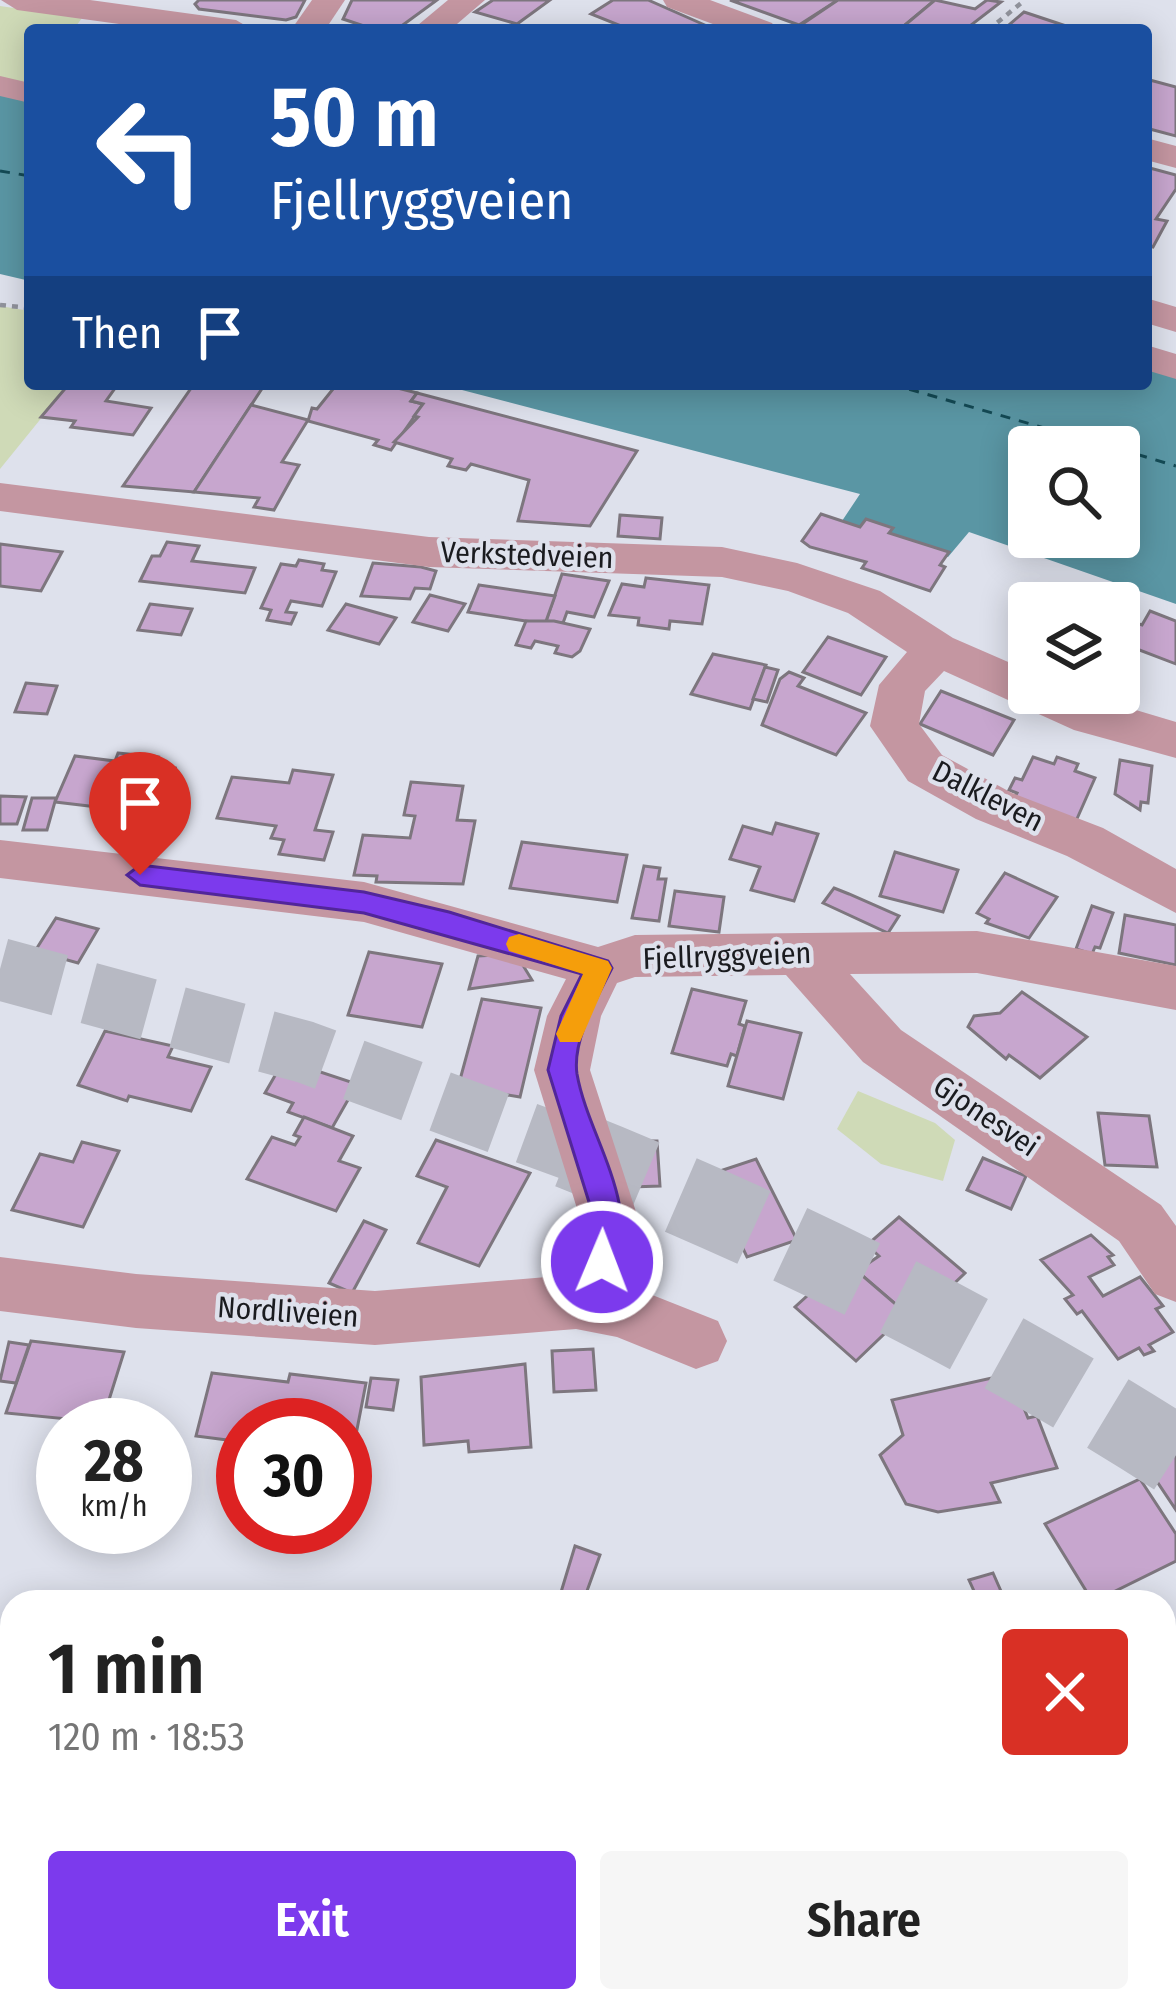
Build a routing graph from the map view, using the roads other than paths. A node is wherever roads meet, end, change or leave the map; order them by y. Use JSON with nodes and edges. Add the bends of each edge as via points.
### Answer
{"nodes":[{"id":1,"x":22,"y":0,"type":"edge"},
{"id":2,"x":469,"y":0,"type":"edge"},
{"id":3,"x":656,"y":0,"type":"edge"},
{"id":4,"x":676,"y":0,"type":"edge"},
{"id":5,"x":193,"y":24,"type":"edge"},
{"id":6,"x":437,"y":24,"type":"edge"},
{"id":7,"x":743,"y":24,"type":"edge"},
{"id":8,"x":1152,"y":294,"type":"edge"},
{"id":9,"x":1176,"y":320,"type":"edge"},
{"id":10,"x":0,"y":497,"type":"edge"},
{"id":11,"x":938,"y":650,"type":"junction"},
{"id":12,"x":1008,"y":681,"type":"edge"},
{"id":13,"x":1082,"y":714,"type":"edge"},
{"id":14,"x":1176,"y":740,"type":"edge"},
{"id":15,"x":0,"y":859,"type":"edge"},
{"id":16,"x":1176,"y":893,"type":"edge"},
{"id":17,"x":798,"y":953,"type":"junction"},
{"id":18,"x":598,"y":968,"type":"junction"},
{"id":19,"x":1176,"y":988,"type":"edge"},
{"id":20,"x":1176,"y":1275,"type":"edge"},
{"id":21,"x":0,"y":1284,"type":"edge"},
{"id":22,"x":576,"y":1302,"type":"junction"},
{"id":23,"x":696,"y":1341,"type":"dead end"}],
"edges":[{"from":1,"to":5,"type":"street"},
{"from":2,"to":6,"type":"street"},
{"from":3,"to":4,"type":"street"},
{"from":4,"to":7,"type":"street"},
{"from":8,"to":9,"type":"street"},
{"from":10,"to":11,"type":"street","name":"Verkstedveien","via":[[429,552],[722,562],[865,602]]},
{"from":11,"to":12,"type":"street","name":"Verkstedveien"},
{"from":11,"to":16,"type":"street","name":"Dalkleven","via":[[903,685],[894,726],[925,768]]},
{"from":13,"to":14,"type":"street","name":"Verkstedveien"},
{"from":15,"to":18,"type":"street","name":"Fjellryggveien","via":[[364,902]]},
{"from":17,"to":18,"type":"street","name":"Fjellryggveien","via":[[635,956]]},
{"from":17,"to":19,"type":"street","name":"Fjellryggveien","via":[[977,952]]},
{"from":17,"to":20,"type":"street","name":"Gjonesvei","via":[[882,1046],[1140,1223]]},
{"from":18,"to":22,"type":"street","via":[[574,1016],[562,1070],[608,1215],[602,1262]]},
{"from":21,"to":22,"type":"street","name":"Nordliveien","via":[[375,1318]]},
{"from":22,"to":23,"type":"street","name":"Nordliveien","via":[[622,1310]]}]}
